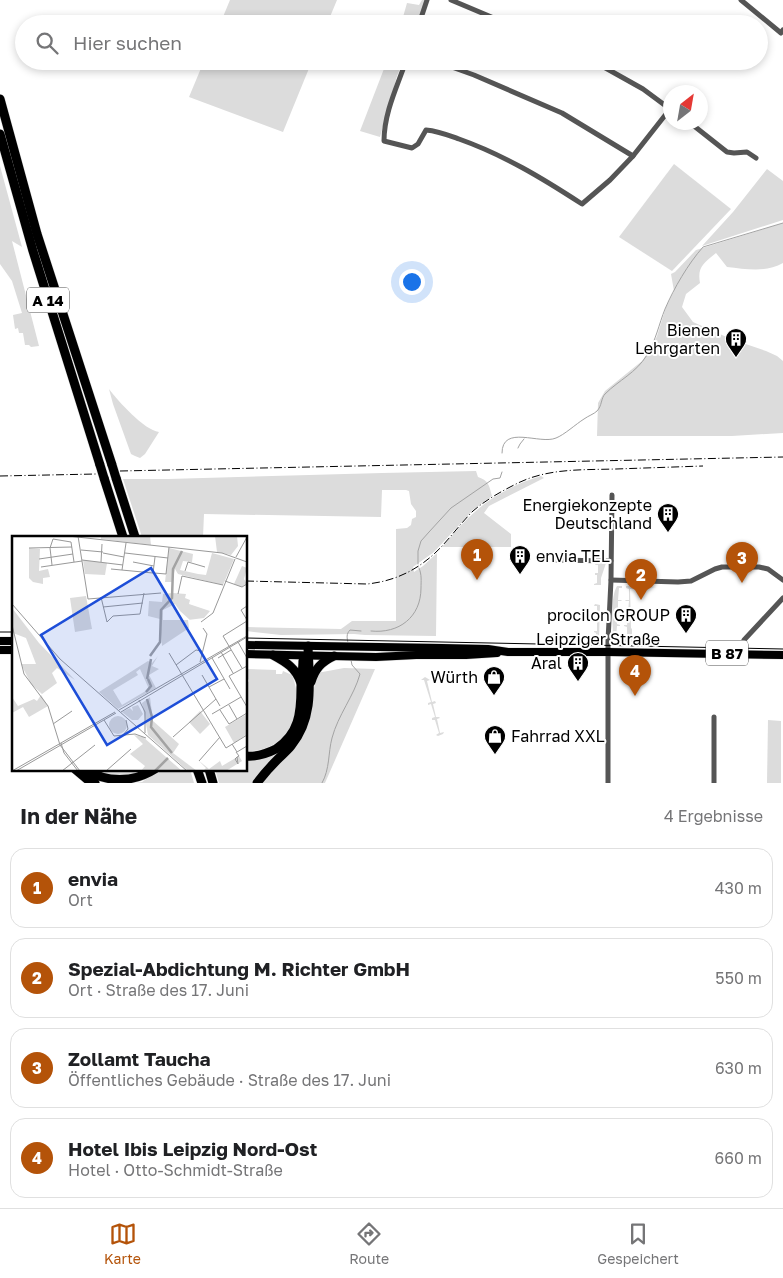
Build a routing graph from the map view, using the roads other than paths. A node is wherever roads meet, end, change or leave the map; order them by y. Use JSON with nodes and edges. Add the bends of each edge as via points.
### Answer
{"nodes":[{"id":1,"x":427,"y":0,"type":"edge"},
{"id":2,"x":451,"y":0,"type":"edge"},
{"id":3,"x":741,"y":0,"type":"edge"},
{"id":4,"x":422,"y":15,"type":"edge"},
{"id":5,"x":487,"y":15,"type":"edge"},
{"id":6,"x":760,"y":15,"type":"edge"},
{"id":7,"x":768,"y":22,"type":"edge"},
{"id":8,"x":782,"y":33,"type":"edge"},
{"id":9,"x":403,"y":70,"type":"edge"},
{"id":10,"x":460,"y":70,"type":"edge"},
{"id":11,"x":609,"y":70,"type":"edge"},
{"id":12,"x":0,"y":99,"type":"edge"},
{"id":13,"x":663,"y":104,"type":"edge"},
{"id":14,"x":663,"y":118,"type":"edge"},
{"id":15,"x":699,"y":130,"type":"edge"},
{"id":16,"x":0,"y":134,"type":"edge"},
{"id":17,"x":633,"y":156,"type":"junction"},
{"id":18,"x":756,"y":158,"type":"dead end"},
{"id":19,"x":612,"y":494,"type":"dead end"},
{"id":20,"x":123,"y":536,"type":"edge"},
{"id":21,"x":135,"y":536,"type":"edge"},
{"id":22,"x":554,"y":560,"type":"dead end"},
{"id":23,"x":611,"y":561,"type":"junction"},
{"id":24,"x":611,"y":580,"type":"junction"},
{"id":25,"x":783,"y":580,"type":"edge"},
{"id":26,"x":783,"y":598,"type":"edge"},
{"id":27,"x":744,"y":640,"type":"dead end"},
{"id":28,"x":248,"y":645,"type":"edge"},
{"id":29,"x":306,"y":646,"type":"junction"},
{"id":30,"x":504,"y":652,"type":"junction"},
{"id":31,"x":608,"y":652,"type":"junction"},
{"id":32,"x":248,"y":654,"type":"edge"},
{"id":33,"x":783,"y":654,"type":"edge"},
{"id":34,"x":273,"y":655,"type":"junction"},
{"id":35,"x":306,"y":656,"type":"junction"},
{"id":36,"x":334,"y":656,"type":"junction"},
{"id":37,"x":305,"y":685,"type":"junction"},
{"id":38,"x":714,"y":717,"type":"dead end"},
{"id":39,"x":248,"y":756,"type":"edge"},
{"id":40,"x":76,"y":770,"type":"edge"},
{"id":41,"x":86,"y":770,"type":"edge"},
{"id":42,"x":154,"y":770,"type":"edge"},
{"id":43,"x":198,"y":770,"type":"edge"},
{"id":44,"x":209,"y":770,"type":"edge"},
{"id":45,"x":95,"y":783,"type":"edge"},
{"id":46,"x":202,"y":783,"type":"edge"},
{"id":47,"x":213,"y":783,"type":"edge"},
{"id":48,"x":257,"y":783,"type":"edge"},
{"id":49,"x":608,"y":783,"type":"edge"},
{"id":50,"x":714,"y":783,"type":"edge"}],
"edges":[{"from":1,"to":4,"type":"street"},
{"from":2,"to":5,"type":"street"},
{"from":3,"to":6,"type":"street"},
{"from":7,"to":8,"type":"street"},
{"from":9,"to":17,"type":"street","via":[[384,128],[384,141],[412,148],[426,130],[434,130],[526,169],[582,204]]},
{"from":10,"to":17,"type":"street","via":[[562,113]]},
{"from":11,"to":13,"type":"street"},
{"from":12,"to":21,"type":"highway","number":"A 14","bridge":true,"via":[[37,234]]},
{"from":14,"to":17,"type":"street"},
{"from":15,"to":18,"type":"street","via":[[727,152],[747,152]]},
{"from":16,"to":20,"type":"highway","number":"A 14","bridge":true,"via":[[33,251]]},
{"from":19,"to":23,"type":"street"},
{"from":22,"to":23,"type":"street"},
{"from":23,"to":24,"type":"street"},
{"from":24,"to":25,"type":"street","via":[[691,581],[714,568],[731,567],[768,569]]},
{"from":24,"to":31,"type":"street"},
{"from":26,"to":27,"type":"street"},
{"from":28,"to":29,"type":"main road","name":"Leipziger Straße","number":"B 87"},
{"from":29,"to":30,"type":"main road","name":"Leipziger Straße","number":"B 87","via":[[488,649]]},
{"from":29,"to":35,"type":"highway"},
{"from":30,"to":31,"type":"main road","name":"Leipziger Straße","number":"B 87"},
{"from":30,"to":36,"type":"main road","name":"Leipziger Straße","number":"B 87"},
{"from":31,"to":33,"type":"main road","name":"Leipziger Straße","number":"B 87"},
{"from":31,"to":49,"type":"street"},
{"from":32,"to":34,"type":"main road","number":"B 87"},
{"from":34,"to":35,"type":"main road","number":"B 87"},
{"from":34,"to":37,"type":"highway","via":[[294,668]]},
{"from":35,"to":36,"type":"main road","number":"B 87"},
{"from":35,"to":37,"type":"highway"},
{"from":36,"to":37,"type":"highway","via":[[318,667]]},
{"from":37,"to":39,"type":"highway","via":[[300,717],[291,735],[266,754]]},
{"from":37,"to":48,"type":"highway","via":[[308,712],[303,728],[289,749]]},
{"from":38,"to":50,"type":"street"},
{"from":40,"to":45,"type":"highway"},
{"from":41,"to":42,"type":"highway","via":[[100,778],[124,782]]},
{"from":43,"to":46,"type":"highway"},
{"from":44,"to":47,"type":"highway"}]}
